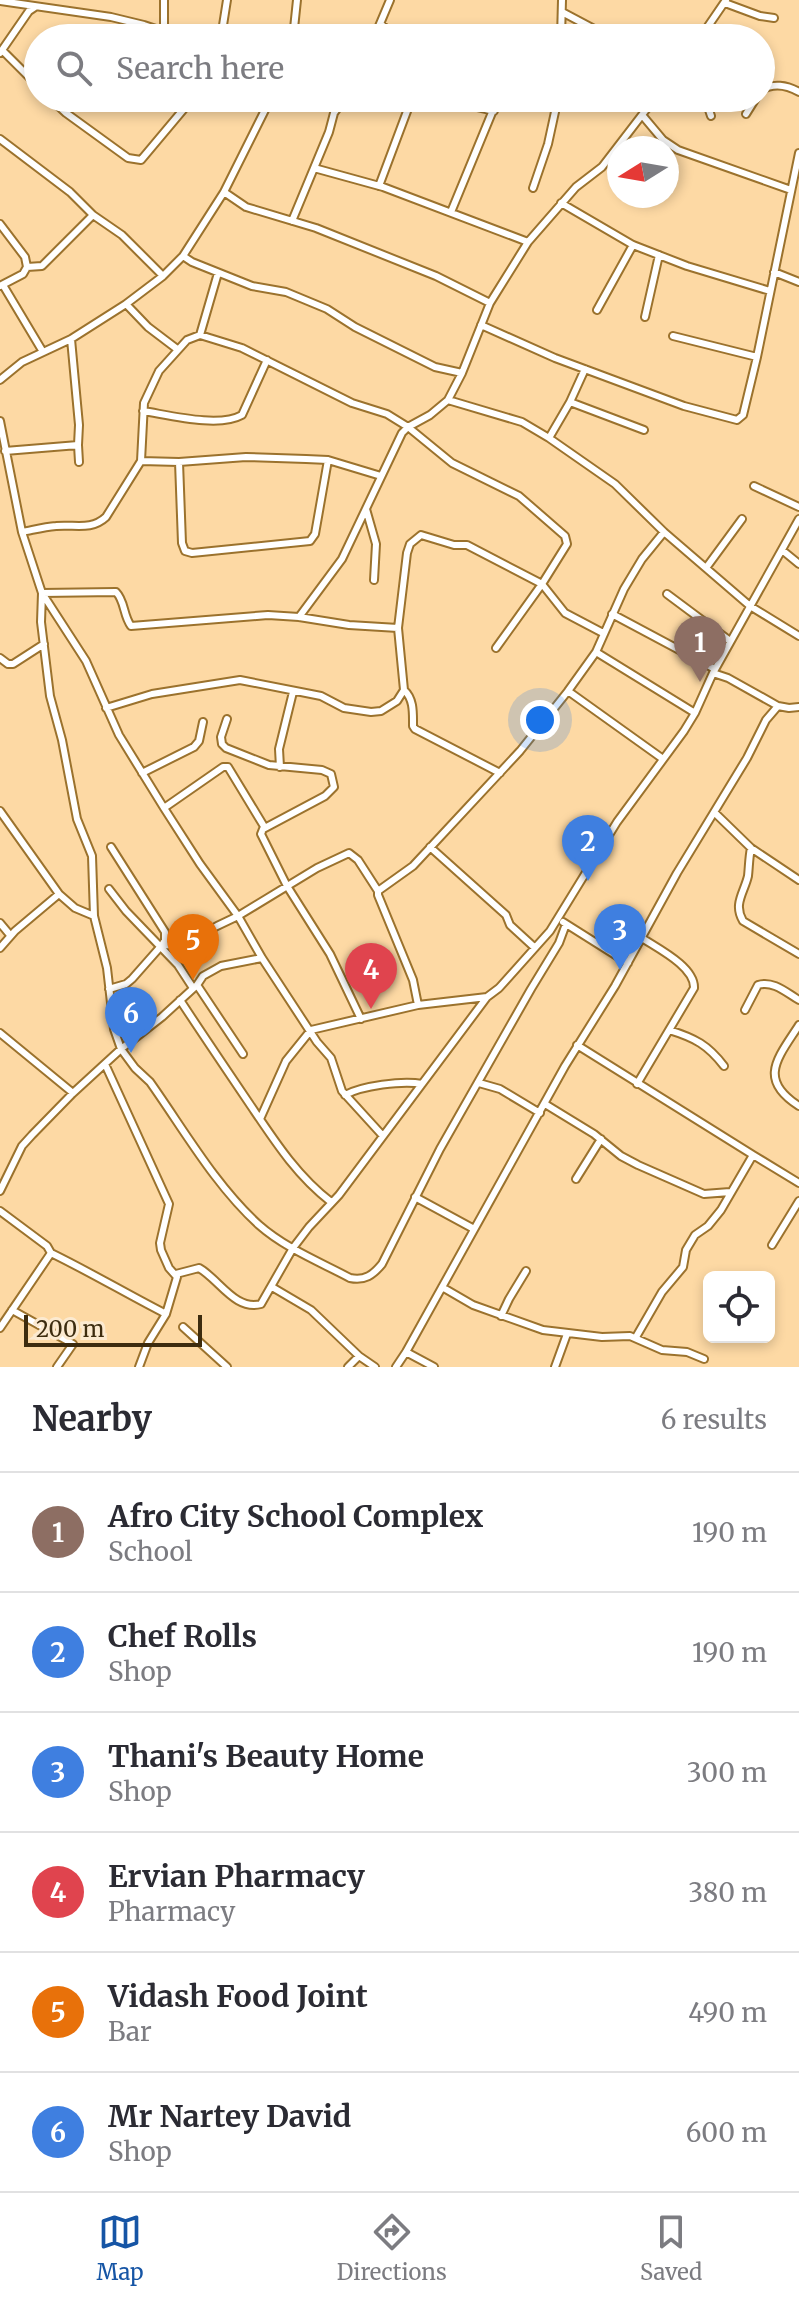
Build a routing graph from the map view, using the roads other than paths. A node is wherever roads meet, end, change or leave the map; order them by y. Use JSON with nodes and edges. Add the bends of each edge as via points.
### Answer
{"nodes":[{"id":1,"x":164,"y":0,"type":"edge"},
{"id":2,"x":227,"y":0,"type":"edge"},
{"id":3,"x":297,"y":0,"type":"edge"},
{"id":4,"x":390,"y":0,"type":"edge"},
{"id":5,"x":562,"y":0,"type":"edge"},
{"id":6,"x":0,"y":1,"type":"edge"},
{"id":7,"x":725,"y":2,"type":"edge"},
{"id":8,"x":35,"y":7,"type":"junction"},
{"id":9,"x":562,"y":12,"type":"junction"},
{"id":10,"x":774,"y":18,"type":"dead end"},
{"id":11,"x":138,"y":24,"type":"edge"},
{"id":12,"x":164,"y":24,"type":"edge"},
{"id":13,"x":223,"y":24,"type":"edge"},
{"id":14,"x":294,"y":24,"type":"edge"},
{"id":15,"x":381,"y":24,"type":"edge"},
{"id":16,"x":562,"y":24,"type":"edge"},
{"id":17,"x":585,"y":24,"type":"edge"},
{"id":18,"x":710,"y":24,"type":"edge"},
{"id":19,"x":1,"y":51,"type":"edge"},
{"id":20,"x":24,"y":73,"type":"edge"},
{"id":21,"x":775,"y":86,"type":"edge"},
{"id":22,"x":799,"y":92,"type":"edge"},
{"id":23,"x":65,"y":112,"type":"edge"},
{"id":24,"x":179,"y":112,"type":"edge"},
{"id":25,"x":264,"y":112,"type":"edge"},
{"id":26,"x":335,"y":112,"type":"edge"},
{"id":27,"x":407,"y":112,"type":"edge"},
{"id":28,"x":494,"y":112,"type":"edge"},
{"id":29,"x":555,"y":112,"type":"edge"},
{"id":30,"x":644,"y":112,"type":"edge"},
{"id":31,"x":710,"y":112,"type":"edge"},
{"id":32,"x":642,"y":115,"type":"junction"},
{"id":33,"x":711,"y":116,"type":"dead end"},
{"id":34,"x":0,"y":139,"type":"edge"},
{"id":35,"x":799,"y":153,"type":"edge"},
{"id":36,"x":314,"y":168,"type":"junction"},
{"id":37,"x":379,"y":186,"type":"junction"},
{"id":38,"x":533,"y":188,"type":"dead end"},
{"id":39,"x":791,"y":190,"type":"junction"},
{"id":40,"x":224,"y":192,"type":"junction"},
{"id":41,"x":789,"y":201,"type":"junction"},
{"id":42,"x":561,"y":203,"type":"junction"},
{"id":43,"x":799,"y":205,"type":"edge"},
{"id":44,"x":451,"y":212,"type":"junction"},
{"id":45,"x":93,"y":215,"type":"junction"},
{"id":46,"x":292,"y":221,"type":"junction"},
{"id":47,"x":0,"y":224,"type":"edge"},
{"id":48,"x":528,"y":242,"type":"junction"},
{"id":49,"x":633,"y":245,"type":"junction"},
{"id":50,"x":659,"y":255,"type":"junction"},
{"id":51,"x":183,"y":256,"type":"junction"},
{"id":52,"x":27,"y":267,"type":"junction"},
{"id":53,"x":774,"y":272,"type":"junction"},
{"id":54,"x":218,"y":273,"type":"junction"},
{"id":55,"x":163,"y":276,"type":"junction"},
{"id":56,"x":799,"y":282,"type":"edge"},
{"id":57,"x":1,"y":285,"type":"edge"},
{"id":58,"x":770,"y":291,"type":"junction"},
{"id":59,"x":490,"y":303,"type":"junction"},
{"id":60,"x":126,"y":304,"type":"junction"},
{"id":61,"x":597,"y":310,"type":"dead end"},
{"id":62,"x":645,"y":317,"type":"dead end"},
{"id":63,"x":481,"y":325,"type":"junction"},
{"id":64,"x":200,"y":335,"type":"junction"},
{"id":65,"x":673,"y":336,"type":"dead end"},
{"id":66,"x":71,"y":339,"type":"junction"},
{"id":67,"x":177,"y":349,"type":"junction"},
{"id":68,"x":43,"y":352,"type":"junction"},
{"id":69,"x":757,"y":357,"type":"junction"},
{"id":70,"x":267,"y":360,"type":"junction"},
{"id":71,"x":585,"y":369,"type":"junction"},
{"id":72,"x":462,"y":373,"type":"junction"},
{"id":73,"x":0,"y":380,"type":"edge"},
{"id":74,"x":448,"y":400,"type":"junction"},
{"id":75,"x":570,"y":402,"type":"junction"},
{"id":76,"x":143,"y":411,"type":"junction"},
{"id":77,"x":0,"y":421,"type":"edge"},
{"id":78,"x":408,"y":427,"type":"junction"},
{"id":79,"x":644,"y":430,"type":"dead end"},
{"id":80,"x":549,"y":438,"type":"junction"},
{"id":81,"x":78,"y":445,"type":"junction"},
{"id":82,"x":5,"y":451,"type":"junction"},
{"id":83,"x":328,"y":460,"type":"junction"},
{"id":84,"x":141,"y":461,"type":"junction"},
{"id":85,"x":79,"y":462,"type":"dead end"},
{"id":86,"x":179,"y":462,"type":"junction"},
{"id":87,"x":381,"y":476,"type":"junction"},
{"id":88,"x":754,"y":486,"type":"dead end"},
{"id":89,"x":799,"y":507,"type":"edge"},
{"id":90,"x":366,"y":509,"type":"junction"},
{"id":91,"x":742,"y":519,"type":"dead end"},
{"id":92,"x":799,"y":519,"type":"edge"},
{"id":93,"x":22,"y":532,"type":"junction"},
{"id":94,"x":664,"y":532,"type":"junction"},
{"id":95,"x":782,"y":550,"type":"junction"},
{"id":96,"x":799,"y":564,"type":"edge"},
{"id":97,"x":706,"y":568,"type":"junction"},
{"id":98,"x":374,"y":580,"type":"dead end"},
{"id":99,"x":542,"y":584,"type":"junction"},
{"id":100,"x":42,"y":593,"type":"junction"},
{"id":101,"x":667,"y":594,"type":"dead end"},
{"id":102,"x":750,"y":606,"type":"junction"},
{"id":103,"x":612,"y":614,"type":"junction"},
{"id":104,"x":299,"y":617,"type":"junction"},
{"id":105,"x":398,"y":628,"type":"junction"},
{"id":106,"x":603,"y":633,"type":"junction"},
{"id":107,"x":799,"y":636,"type":"edge"},
{"id":108,"x":730,"y":641,"type":"junction"},
{"id":109,"x":44,"y":644,"type":"junction"},
{"id":110,"x":496,"y":648,"type":"dead end"},
{"id":111,"x":596,"y":652,"type":"junction"},
{"id":112,"x":0,"y":658,"type":"edge"},
{"id":113,"x":714,"y":671,"type":"junction"},
{"id":114,"x":404,"y":690,"type":"junction"},
{"id":115,"x":568,"y":691,"type":"junction"},
{"id":116,"x":293,"y":692,"type":"junction"},
{"id":117,"x":778,"y":706,"type":"junction"},
{"id":118,"x":799,"y":707,"type":"edge"},
{"id":119,"x":106,"y":708,"type":"junction"},
{"id":120,"x":695,"y":713,"type":"junction"},
{"id":121,"x":227,"y":719,"type":"dead end"},
{"id":122,"x":203,"y":722,"type":"dead end"},
{"id":123,"x":663,"y":759,"type":"junction"},
{"id":124,"x":280,"y":767,"type":"junction"},
{"id":125,"x":142,"y":773,"type":"junction"},
{"id":126,"x":500,"y":773,"type":"junction"},
{"id":127,"x":164,"y":808,"type":"junction"},
{"id":128,"x":0,"y":811,"type":"edge"},
{"id":129,"x":715,"y":813,"type":"junction"},
{"id":130,"x":265,"y":828,"type":"junction"},
{"id":131,"x":111,"y":847,"type":"dead end"},
{"id":132,"x":430,"y":847,"type":"junction"},
{"id":133,"x":751,"y":848,"type":"junction"},
{"id":134,"x":799,"y":880,"type":"edge"},
{"id":135,"x":287,"y":886,"type":"junction"},
{"id":136,"x":109,"y":889,"type":"dead end"},
{"id":137,"x":378,"y":891,"type":"junction"},
{"id":138,"x":59,"y":894,"type":"junction"},
{"id":139,"x":94,"y":916,"type":"junction"},
{"id":140,"x":238,"y":916,"type":"junction"},
{"id":141,"x":558,"y":918,"type":"junction"},
{"id":142,"x":0,"y":923,"type":"edge"},
{"id":143,"x":566,"y":924,"type":"junction"},
{"id":144,"x":10,"y":935,"type":"junction"},
{"id":145,"x":642,"y":938,"type":"junction"},
{"id":146,"x":162,"y":945,"type":"junction"},
{"id":147,"x":534,"y":947,"type":"junction"},
{"id":148,"x":0,"y":948,"type":"edge"},
{"id":149,"x":799,"y":954,"type":"edge"},
{"id":150,"x":262,"y":958,"type":"junction"},
{"id":151,"x":628,"y":963,"type":"junction"},
{"id":152,"x":195,"y":987,"type":"junction"},
{"id":153,"x":109,"y":989,"type":"junction"},
{"id":154,"x":487,"y":997,"type":"junction"},
{"id":155,"x":180,"y":1000,"type":"junction"},
{"id":156,"x":799,"y":1000,"type":"edge"},
{"id":157,"x":418,"y":1005,"type":"junction"},
{"id":158,"x":745,"y":1010,"type":"dead end"},
{"id":159,"x":361,"y":1019,"type":"junction"},
{"id":160,"x":799,"y":1025,"type":"edge"},
{"id":161,"x":311,"y":1030,"type":"junction"},
{"id":162,"x":669,"y":1030,"type":"junction"},
{"id":163,"x":0,"y":1033,"type":"edge"},
{"id":164,"x":577,"y":1045,"type":"junction"},
{"id":165,"x":121,"y":1049,"type":"junction"},
{"id":166,"x":243,"y":1054,"type":"dead end"},
{"id":167,"x":105,"y":1064,"type":"junction"},
{"id":168,"x":724,"y":1066,"type":"dead end"},
{"id":169,"x":479,"y":1083,"type":"junction"},
{"id":170,"x":422,"y":1084,"type":"junction"},
{"id":171,"x":637,"y":1084,"type":"junction"},
{"id":172,"x":73,"y":1093,"type":"junction"},
{"id":173,"x":345,"y":1095,"type":"junction"},
{"id":174,"x":545,"y":1104,"type":"junction"},
{"id":175,"x":799,"y":1106,"type":"edge"},
{"id":176,"x":540,"y":1113,"type":"junction"},
{"id":177,"x":260,"y":1119,"type":"junction"},
{"id":178,"x":383,"y":1136,"type":"junction"},
{"id":179,"x":601,"y":1139,"type":"junction"},
{"id":180,"x":753,"y":1155,"type":"junction"},
{"id":181,"x":576,"y":1179,"type":"dead end"},
{"id":182,"x":799,"y":1183,"type":"edge"},
{"id":183,"x":0,"y":1191,"type":"edge"},
{"id":184,"x":730,"y":1192,"type":"junction"},
{"id":185,"x":415,"y":1197,"type":"junction"},
{"id":186,"x":799,"y":1201,"type":"edge"},
{"id":187,"x":331,"y":1202,"type":"junction"},
{"id":188,"x":0,"y":1211,"type":"edge"},
{"id":189,"x":474,"y":1229,"type":"junction"},
{"id":190,"x":772,"y":1245,"type":"dead end"},
{"id":191,"x":293,"y":1248,"type":"junction"},
{"id":192,"x":51,"y":1253,"type":"junction"},
{"id":193,"x":526,"y":1271,"type":"dead end"},
{"id":194,"x":176,"y":1274,"type":"junction"},
{"id":195,"x":272,"y":1287,"type":"junction"},
{"id":196,"x":442,"y":1287,"type":"junction"},
{"id":197,"x":12,"y":1310,"type":"junction"},
{"id":198,"x":166,"y":1314,"type":"junction"},
{"id":199,"x":501,"y":1316,"type":"junction"},
{"id":200,"x":183,"y":1327,"type":"dead end"},
{"id":201,"x":0,"y":1328,"type":"edge"},
{"id":202,"x":567,"y":1334,"type":"junction"},
{"id":203,"x":636,"y":1337,"type":"junction"},
{"id":204,"x":406,"y":1352,"type":"junction"},
{"id":205,"x":359,"y":1356,"type":"junction"},
{"id":206,"x":704,"y":1359,"type":"dead end"},
{"id":207,"x":57,"y":1367,"type":"edge"},
{"id":208,"x":139,"y":1367,"type":"edge"},
{"id":209,"x":227,"y":1367,"type":"edge"},
{"id":210,"x":348,"y":1367,"type":"edge"},
{"id":211,"x":375,"y":1367,"type":"edge"},
{"id":212,"x":396,"y":1367,"type":"edge"},
{"id":213,"x":434,"y":1367,"type":"edge"},
{"id":214,"x":555,"y":1367,"type":"edge"}],
"edges":[{"from":1,"to":12,"type":"street"},
{"from":2,"to":13,"type":"street"},
{"from":3,"to":14,"type":"street"},
{"from":4,"to":15,"type":"street"},
{"from":5,"to":9,"type":"street"},
{"from":6,"to":8,"type":"street"},
{"from":7,"to":10,"type":"street"},
{"from":7,"to":18,"type":"street"},
{"from":8,"to":11,"type":"street"},
{"from":8,"to":19,"type":"street"},
{"from":9,"to":16,"type":"street"},
{"from":9,"to":17,"type":"street"},
{"from":19,"to":20,"type":"street"},
{"from":21,"to":22,"type":"street"},
{"from":23,"to":24,"type":"street","via":[[135,160],[141,160]]},
{"from":25,"to":40,"type":"street"},
{"from":26,"to":36,"type":"street"},
{"from":27,"to":37,"type":"street"},
{"from":28,"to":44,"type":"street"},
{"from":29,"to":38,"type":"street"},
{"from":30,"to":32,"type":"street"},
{"from":31,"to":33,"type":"street"},
{"from":32,"to":39,"type":"street","via":[[678,150]]},
{"from":32,"to":42,"type":"street","via":[[602,167]]},
{"from":34,"to":45,"type":"street"},
{"from":35,"to":39,"type":"street"},
{"from":36,"to":37,"type":"street"},
{"from":36,"to":46,"type":"street"},
{"from":37,"to":44,"type":"street"},
{"from":39,"to":41,"type":"street"},
{"from":40,"to":46,"type":"street","via":[[246,207]]},
{"from":40,"to":51,"type":"street"},
{"from":41,"to":43,"type":"street"},
{"from":41,"to":53,"type":"street"},
{"from":42,"to":48,"type":"street"},
{"from":42,"to":49,"type":"street"},
{"from":44,"to":48,"type":"street"},
{"from":45,"to":52,"type":"street","via":[[42,266]]},
{"from":45,"to":55,"type":"street"},
{"from":46,"to":59,"type":"street","via":[[436,276]]},
{"from":47,"to":52,"type":"street"},
{"from":48,"to":59,"type":"street"},
{"from":49,"to":50,"type":"street"},
{"from":49,"to":61,"type":"street"},
{"from":50,"to":58,"type":"street"},
{"from":50,"to":62,"type":"street"},
{"from":51,"to":54,"type":"street"},
{"from":51,"to":55,"type":"street"},
{"from":52,"to":57,"type":"street"},
{"from":53,"to":56,"type":"street"},
{"from":53,"to":58,"type":"street"},
{"from":54,"to":64,"type":"street"},
{"from":54,"to":72,"type":"street","via":[[286,292],[435,367]]},
{"from":55,"to":60,"type":"street"},
{"from":57,"to":68,"type":"street"},
{"from":58,"to":69,"type":"street"},
{"from":59,"to":63,"type":"street"},
{"from":60,"to":66,"type":"street"},
{"from":60,"to":67,"type":"street"},
{"from":63,"to":71,"type":"street"},
{"from":63,"to":72,"type":"street"},
{"from":64,"to":67,"type":"street"},
{"from":64,"to":70,"type":"street"},
{"from":65,"to":69,"type":"street"},
{"from":66,"to":68,"type":"street"},
{"from":66,"to":81,"type":"street"},
{"from":67,"to":76,"type":"street","via":[[159,371]]},
{"from":68,"to":73,"type":"street"},
{"from":69,"to":71,"type":"street","via":[[743,415],[737,420]]},
{"from":70,"to":76,"type":"street","via":[[242,415],[235,419]]},
{"from":70,"to":78,"type":"street"},
{"from":71,"to":75,"type":"street"},
{"from":72,"to":74,"type":"street"},
{"from":74,"to":78,"type":"street"},
{"from":74,"to":80,"type":"street","via":[[522,422]]},
{"from":75,"to":79,"type":"street"},
{"from":75,"to":80,"type":"street"},
{"from":76,"to":84,"type":"street"},
{"from":77,"to":82,"type":"street"},
{"from":78,"to":87,"type":"street"},
{"from":78,"to":99,"type":"street","via":[[452,463],[519,496],[565,536],[567,544]]},
{"from":80,"to":94,"type":"street","via":[[615,484]]},
{"from":81,"to":82,"type":"street"},
{"from":81,"to":85,"type":"street"},
{"from":82,"to":93,"type":"street"},
{"from":83,"to":86,"type":"street","via":[[246,457]]},
{"from":83,"to":86,"type":"street","via":[[310,541],[192,553],[182,543]]},
{"from":83,"to":87,"type":"street"},
{"from":84,"to":86,"type":"street"},
{"from":84,"to":93,"type":"street","via":[[99,524]]},
{"from":87,"to":90,"type":"street"},
{"from":88,"to":89,"type":"street"},
{"from":90,"to":98,"type":"street","via":[[376,544]]},
{"from":90,"to":104,"type":"street","via":[[342,559]]},
{"from":91,"to":97,"type":"street"},
{"from":92,"to":95,"type":"street"},
{"from":93,"to":100,"type":"street"},
{"from":94,"to":97,"type":"street"},
{"from":94,"to":103,"type":"street","via":[[642,559]]},
{"from":95,"to":96,"type":"street"},
{"from":95,"to":102,"type":"street"},
{"from":97,"to":102,"type":"street"},
{"from":99,"to":105,"type":"street","via":[[467,545],[421,535],[407,553]]},
{"from":99,"to":106,"type":"street","via":[[565,613]]},
{"from":99,"to":110,"type":"street"},
{"from":100,"to":104,"type":"street","via":[[116,592],[131,626]]},
{"from":100,"to":109,"type":"street"},
{"from":100,"to":119,"type":"street","via":[[86,661]]},
{"from":101,"to":108,"type":"street"},
{"from":102,"to":107,"type":"street"},
{"from":102,"to":108,"type":"street"},
{"from":103,"to":106,"type":"street"},
{"from":103,"to":113,"type":"street"},
{"from":104,"to":105,"type":"street"},
{"from":105,"to":114,"type":"street"},
{"from":106,"to":111,"type":"street"},
{"from":108,"to":113,"type":"street"},
{"from":109,"to":112,"type":"street","via":[[13,664]]},
{"from":109,"to":139,"type":"street","via":[[77,819],[92,856]]},
{"from":111,"to":115,"type":"street"},
{"from":111,"to":120,"type":"street"},
{"from":113,"to":117,"type":"street"},
{"from":113,"to":120,"type":"street"},
{"from":114,"to":116,"type":"street","via":[[397,701],[371,712]]},
{"from":114,"to":126,"type":"street","via":[[412,703],[415,729]]},
{"from":115,"to":123,"type":"street"},
{"from":115,"to":126,"type":"street"},
{"from":116,"to":119,"type":"street","via":[[240,680],[152,694]]},
{"from":116,"to":124,"type":"street","via":[[279,749]]},
{"from":117,"to":118,"type":"street"},
{"from":117,"to":129,"type":"street"},
{"from":119,"to":125,"type":"street"},
{"from":120,"to":123,"type":"street"},
{"from":121,"to":124,"type":"street","via":[[221,737],[226,748]]},
{"from":122,"to":125,"type":"street","via":[[194,747]]},
{"from":123,"to":141,"type":"street"},
{"from":124,"to":130,"type":"street","via":[[322,770],[331,774],[334,787]]},
{"from":125,"to":127,"type":"street"},
{"from":126,"to":132,"type":"street"},
{"from":127,"to":130,"type":"street","via":[[228,767]]},
{"from":127,"to":140,"type":"street"},
{"from":128,"to":138,"type":"street"},
{"from":129,"to":133,"type":"street"},
{"from":129,"to":145,"type":"street"},
{"from":130,"to":135,"type":"street","via":[[261,834]]},
{"from":131,"to":146,"type":"street","via":[[162,924]]},
{"from":132,"to":137,"type":"street"},
{"from":132,"to":147,"type":"street"},
{"from":133,"to":134,"type":"street"},
{"from":133,"to":149,"type":"street","via":[[738,912],[743,921]]},
{"from":135,"to":137,"type":"street","via":[[349,853]]},
{"from":135,"to":140,"type":"street"},
{"from":135,"to":159,"type":"street","via":[[330,954]]},
{"from":136,"to":146,"type":"street"},
{"from":137,"to":157,"type":"street"},
{"from":138,"to":139,"type":"street"},
{"from":138,"to":144,"type":"street"},
{"from":139,"to":153,"type":"street"},
{"from":140,"to":146,"type":"street","via":[[183,946]]},
{"from":140,"to":150,"type":"street"},
{"from":141,"to":143,"type":"street"},
{"from":141,"to":147,"type":"street"},
{"from":142,"to":144,"type":"street"},
{"from":143,"to":151,"type":"street"},
{"from":143,"to":169,"type":"street"},
{"from":144,"to":148,"type":"street"},
{"from":145,"to":151,"type":"street"},
{"from":145,"to":162,"type":"street","via":[[695,979]]},
{"from":146,"to":152,"type":"street"},
{"from":146,"to":153,"type":"street","via":[[126,984]]},
{"from":147,"to":154,"type":"street"},
{"from":150,"to":152,"type":"street","via":[[211,970]]},
{"from":150,"to":161,"type":"street"},
{"from":151,"to":164,"type":"street"},
{"from":152,"to":155,"type":"street"},
{"from":152,"to":166,"type":"street"},
{"from":153,"to":165,"type":"street"},
{"from":154,"to":157,"type":"street"},
{"from":154,"to":170,"type":"street"},
{"from":155,"to":165,"type":"street"},
{"from":155,"to":177,"type":"street"},
{"from":156,"to":158,"type":"street","via":[[764,983]]},
{"from":157,"to":159,"type":"street"},
{"from":159,"to":161,"type":"street"},
{"from":160,"to":175,"type":"street","via":[[773,1075],[786,1098]]},
{"from":161,"to":173,"type":"street","via":[[331,1058]]},
{"from":161,"to":177,"type":"street","via":[[286,1061]]},
{"from":162,"to":168,"type":"street","via":[[703,1043]]},
{"from":162,"to":171,"type":"street"},
{"from":163,"to":172,"type":"street"},
{"from":164,"to":171,"type":"street"},
{"from":164,"to":174,"type":"street"},
{"from":165,"to":167,"type":"street"},
{"from":165,"to":191,"type":"street","via":[[236,1201]]},
{"from":167,"to":172,"type":"street"},
{"from":167,"to":194,"type":"street","via":[[169,1204],[160,1243]]},
{"from":169,"to":176,"type":"street"},
{"from":169,"to":185,"type":"street"},
{"from":170,"to":173,"type":"street","via":[[396,1083]]},
{"from":170,"to":178,"type":"street"},
{"from":171,"to":180,"type":"street"},
{"from":172,"to":183,"type":"street","via":[[22,1146]]},
{"from":173,"to":178,"type":"street"},
{"from":174,"to":176,"type":"street"},
{"from":174,"to":179,"type":"street"},
{"from":176,"to":189,"type":"street"},
{"from":177,"to":187,"type":"street","via":[[297,1172]]},
{"from":178,"to":187,"type":"street"},
{"from":179,"to":181,"type":"street"},
{"from":179,"to":184,"type":"street","via":[[621,1156],[699,1192]]},
{"from":180,"to":182,"type":"street"},
{"from":180,"to":184,"type":"street"},
{"from":184,"to":203,"type":"street","via":[[708,1226],[695,1235],[683,1267]]},
{"from":185,"to":189,"type":"street"},
{"from":185,"to":191,"type":"street","via":[[373,1276],[350,1278]]},
{"from":186,"to":190,"type":"street"},
{"from":187,"to":191,"type":"street"},
{"from":188,"to":192,"type":"street"},
{"from":189,"to":196,"type":"street"},
{"from":191,"to":195,"type":"street"},
{"from":192,"to":197,"type":"street"},
{"from":192,"to":198,"type":"street"},
{"from":193,"to":199,"type":"street"},
{"from":194,"to":195,"type":"street","via":[[199,1268],[234,1298],[253,1306],[261,1304]]},
{"from":194,"to":198,"type":"street"},
{"from":195,"to":205,"type":"street","via":[[311,1310]]},
{"from":196,"to":199,"type":"street"},
{"from":196,"to":204,"type":"street"},
{"from":197,"to":201,"type":"street"},
{"from":197,"to":207,"type":"street","via":[[73,1344]]},
{"from":198,"to":208,"type":"street"},
{"from":199,"to":202,"type":"street"},
{"from":200,"to":209,"type":"street"},
{"from":202,"to":203,"type":"street"},
{"from":202,"to":214,"type":"street"},
{"from":203,"to":206,"type":"street","via":[[662,1350]]},
{"from":204,"to":212,"type":"street"},
{"from":204,"to":213,"type":"street"},
{"from":205,"to":210,"type":"street"},
{"from":205,"to":211,"type":"street"}]}
